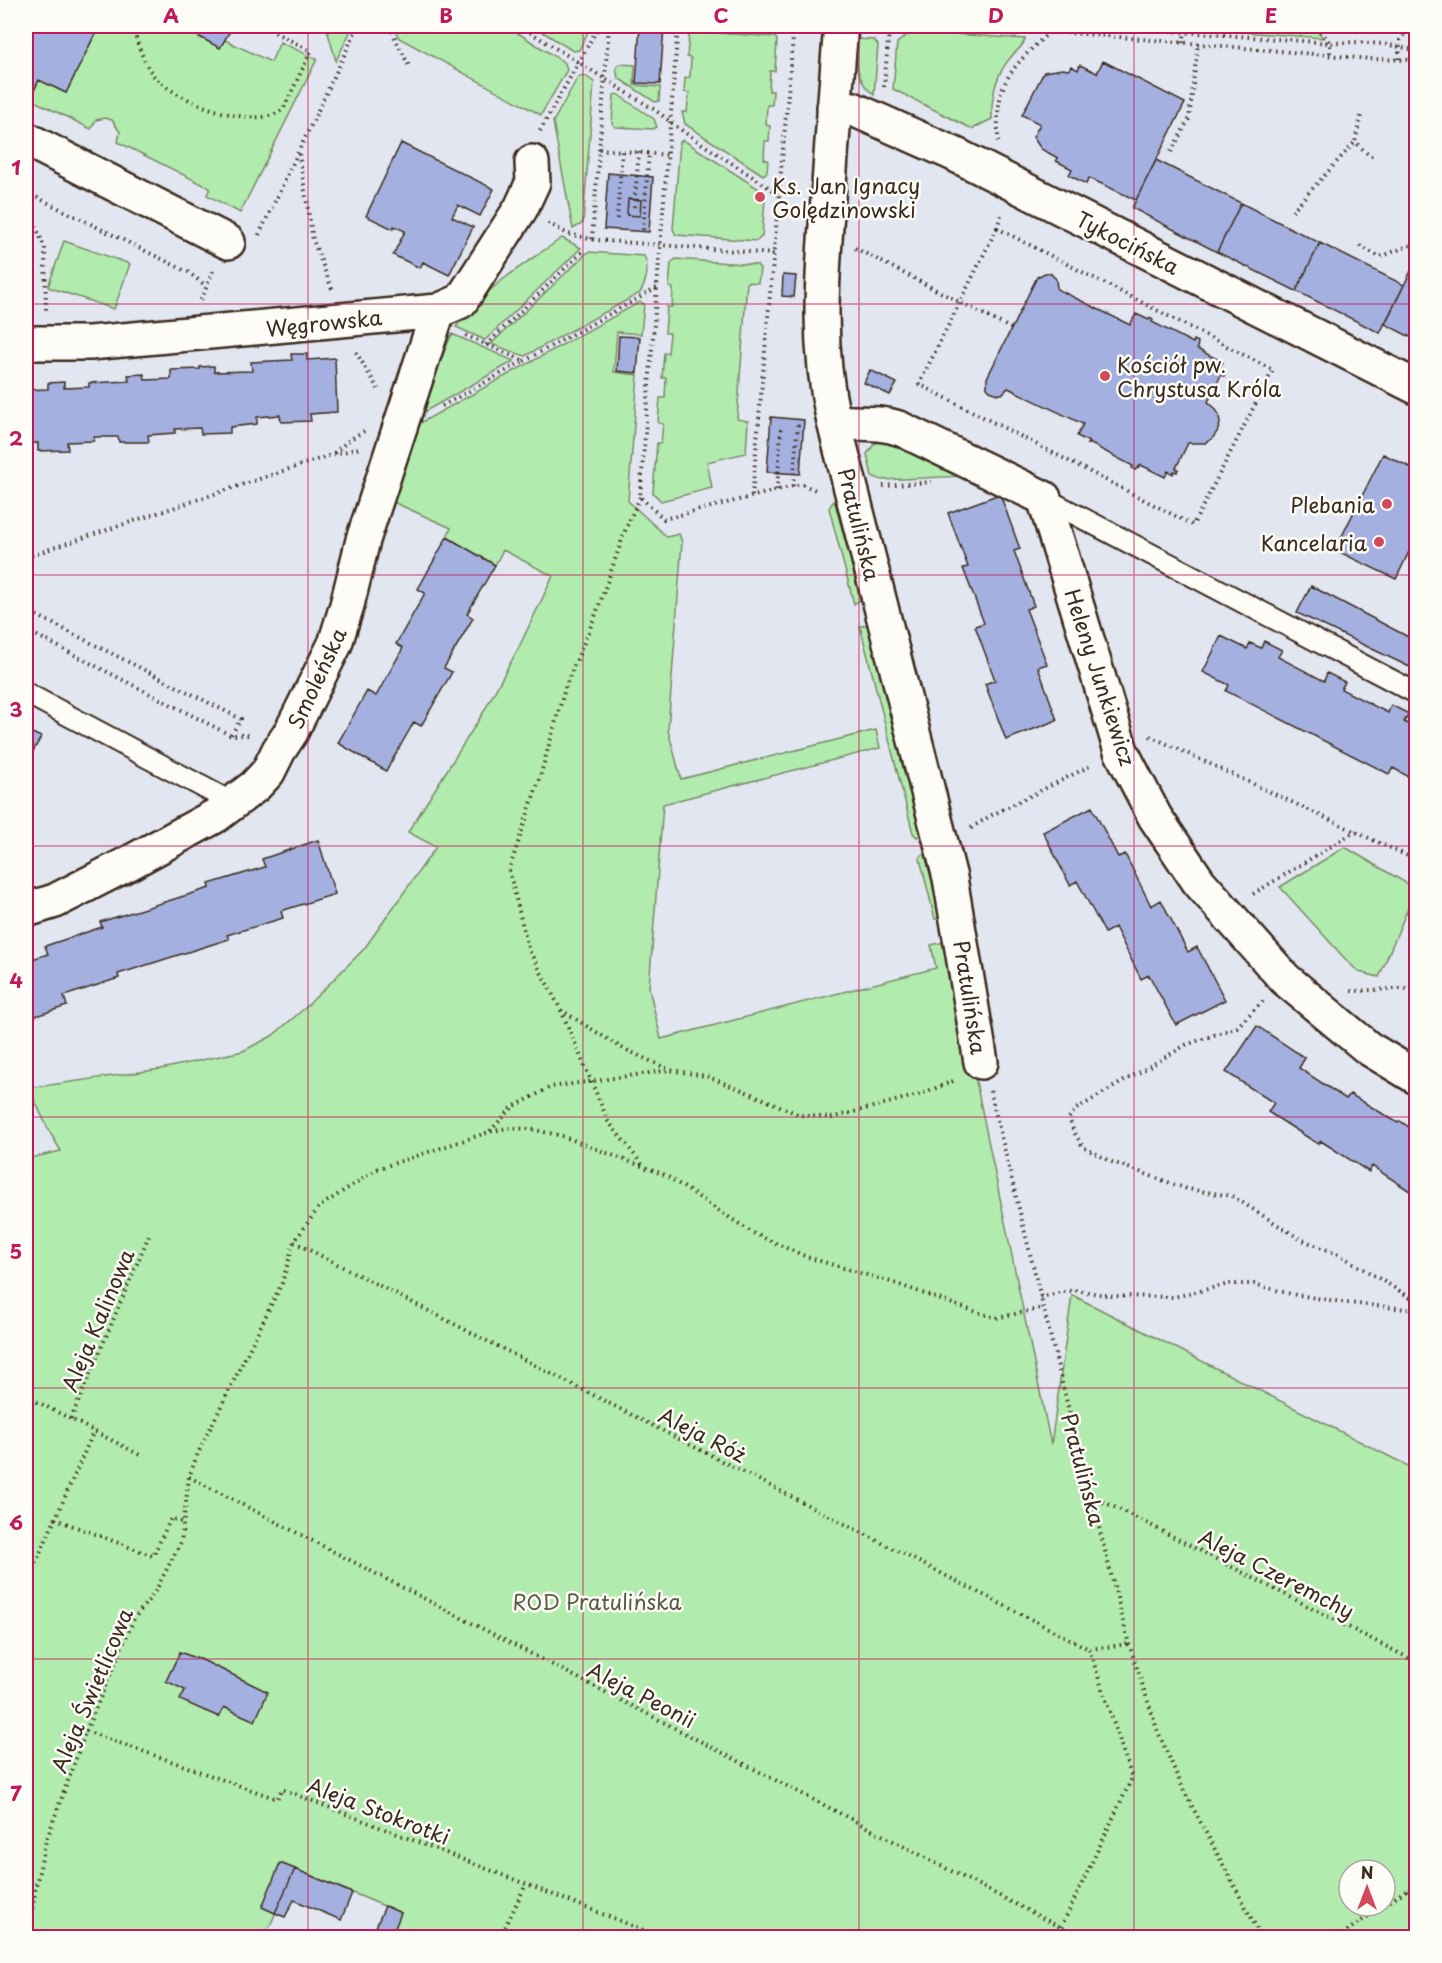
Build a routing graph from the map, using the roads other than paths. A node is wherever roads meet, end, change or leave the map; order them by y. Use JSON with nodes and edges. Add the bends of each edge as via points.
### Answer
{"nodes":[{"id":1,"x":853,"y":27,"type":"edge"},
{"id":2,"x":834,"y":107,"type":"junction"},
{"id":3,"x":26,"y":139,"type":"edge"},
{"id":4,"x":536,"y":147,"type":"road end"},
{"id":5,"x":228,"y":242,"type":"road end"},
{"id":6,"x":435,"y":320,"type":"junction"},
{"id":7,"x":36,"y":343,"type":"edge"},
{"id":8,"x":1416,"y":387,"type":"edge"},
{"id":9,"x":834,"y":422,"type":"junction"},
{"id":10,"x":1044,"y":498,"type":"junction"},
{"id":11,"x":26,"y":693,"type":"edge"},
{"id":12,"x":1416,"y":693,"type":"edge"},
{"id":13,"x":233,"y":803,"type":"junction"},
{"id":14,"x":26,"y":910,"type":"edge"},
{"id":15,"x":983,"y":1065,"type":"road end"},
{"id":16,"x":1416,"y":1077,"type":"edge"}],
"edges":[{"from":1,"to":2,"type":"street","name":"Pratulińska"},
{"from":2,"to":8,"type":"street","name":"Tykocińska","via":[[853,109],[965,159]]},
{"from":2,"to":9,"type":"street","name":"Pratulińska","via":[[821,317],[824,370]]},
{"from":3,"to":5,"type":"street"},
{"from":4,"to":6,"type":"street","name":"Węgrowska","via":[[533,182],[521,208],[461,301]]},
{"from":6,"to":7,"type":"street","name":"Węgrowska","via":[[90,343]]},
{"from":6,"to":13,"type":"street","name":"Smoleńska","via":[[363,540],[335,644],[268,772]]},
{"from":9,"to":10,"type":"street","via":[[884,423],[901,429]]},
{"from":9,"to":15,"type":"street","name":"Pratulińska","via":[[950,878]]},
{"from":10,"to":12,"type":"lane"},
{"from":10,"to":16,"type":"street","name":"Heleny Junkiewicz","via":[[1121,751],[1155,817],[1199,882],[1294,986],[1368,1048]]},
{"from":11,"to":13,"type":"lane"},
{"from":13,"to":14,"type":"street","name":"Smoleńska","via":[[55,902]]}]}
